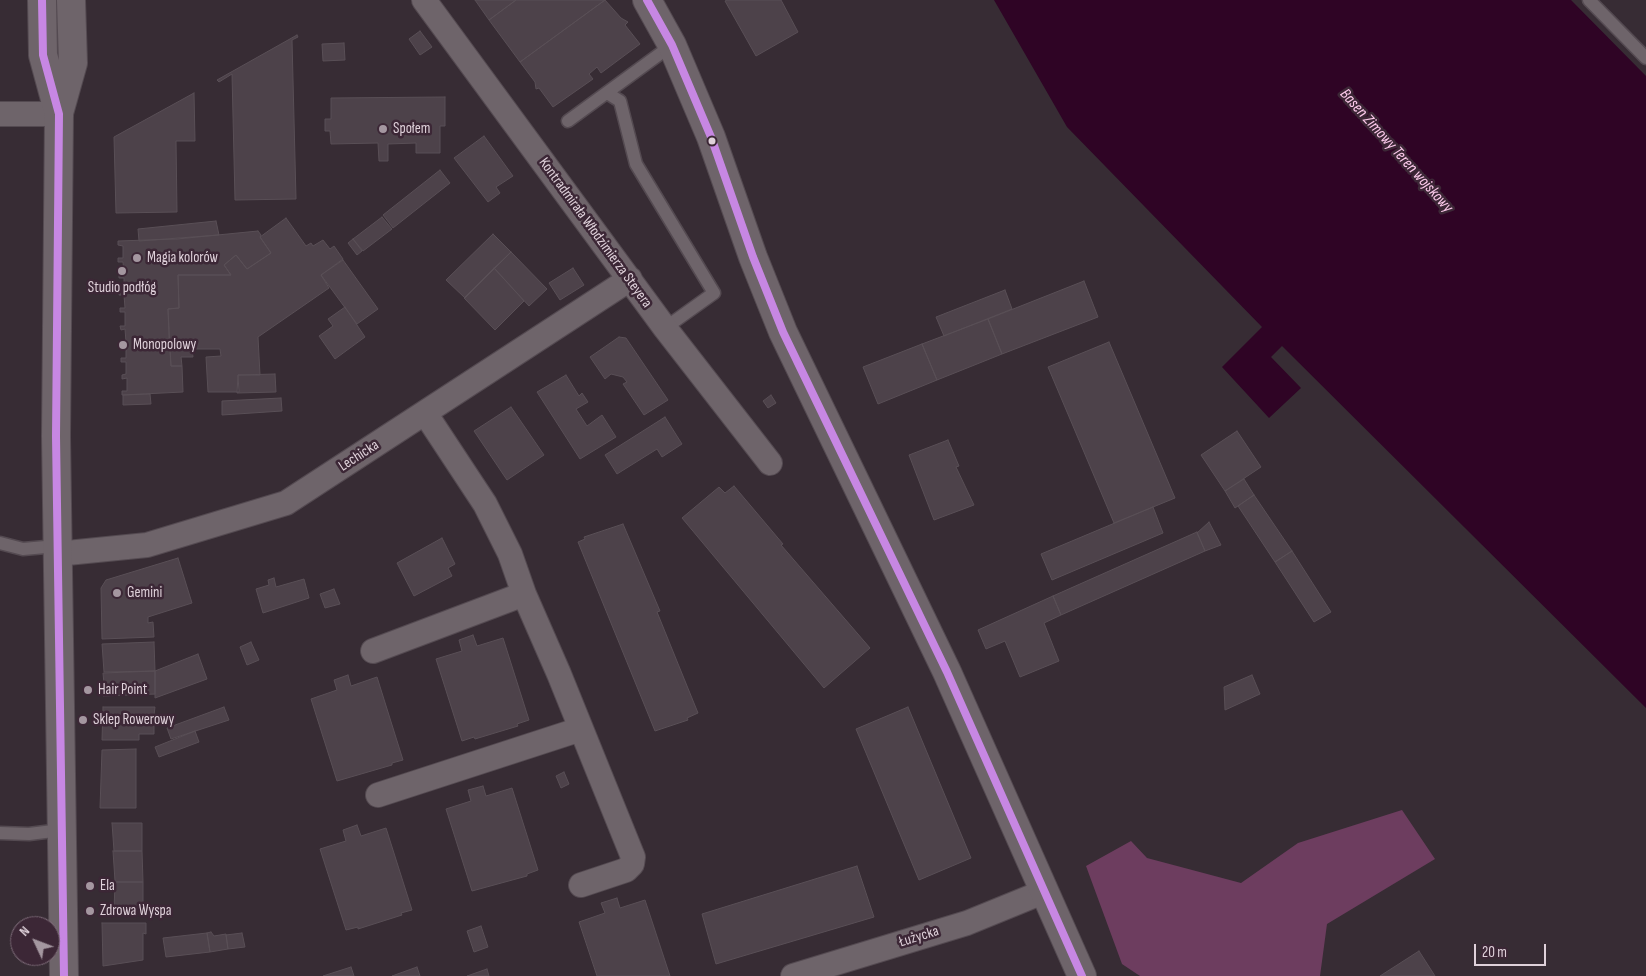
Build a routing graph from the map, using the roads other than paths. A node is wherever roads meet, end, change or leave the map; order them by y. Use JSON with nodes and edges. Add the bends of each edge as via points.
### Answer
{"nodes":[{"id":1,"x":42,"y":0,"type":"edge"},
{"id":2,"x":71,"y":0,"type":"edge"},
{"id":3,"x":424,"y":0,"type":"edge"},
{"id":4,"x":647,"y":0,"type":"edge"},
{"id":5,"x":1589,"y":0,"type":"edge"},
{"id":6,"x":672,"y":45,"type":"junction"},
{"id":7,"x":1646,"y":58,"type":"edge"},
{"id":8,"x":607,"y":93,"type":"junction"},
{"id":9,"x":0,"y":114,"type":"edge"},
{"id":10,"x":58,"y":114,"type":"junction"},
{"id":11,"x":568,"y":121,"type":"dead end"},
{"id":12,"x":630,"y":280,"type":"junction"},
{"id":13,"x":665,"y":328,"type":"junction"},
{"id":14,"x":424,"y":413,"type":"junction"},
{"id":15,"x":770,"y":463,"type":"dead end"},
{"id":16,"x":0,"y":543,"type":"edge"},
{"id":17,"x":57,"y":550,"type":"junction"},
{"id":18,"x":524,"y":594,"type":"junction"},
{"id":19,"x":373,"y":651,"type":"dead end"},
{"id":20,"x":581,"y":729,"type":"junction"},
{"id":21,"x":378,"y":795,"type":"dead end"},
{"id":22,"x":61,"y":830,"type":"junction"},
{"id":23,"x":0,"y":833,"type":"edge"},
{"id":24,"x":580,"y":885,"type":"dead end"},
{"id":25,"x":1043,"y":892,"type":"junction"},
{"id":26,"x":64,"y":976,"type":"edge"},
{"id":27,"x":793,"y":976,"type":"edge"},
{"id":28,"x":1082,"y":976,"type":"edge"}],
"edges":[{"from":1,"to":10,"type":"street","via":[[43,55]]},
{"from":2,"to":10,"type":"street","via":[[73,64]]},
{"from":3,"to":12,"type":"street","name":"Kontradmirała Włodzimierza Steyera"},
{"from":4,"to":6,"type":"street"},
{"from":5,"to":7,"type":"lane"},
{"from":6,"to":8,"type":"lane"},
{"from":6,"to":25,"type":"street","via":[[721,160],[753,257],[783,332],[947,672]]},
{"from":8,"to":11,"type":"lane"},
{"from":8,"to":13,"type":"lane","via":[[620,101],[636,164],[714,292]]},
{"from":9,"to":10,"type":"street"},
{"from":10,"to":17,"type":"street"},
{"from":12,"to":13,"type":"street","name":"Kontradmirała Włodzimierza Steyera"},
{"from":12,"to":14,"type":"street","name":"Lechicka"},
{"from":13,"to":15,"type":"street","name":"Kontradmirała Włodzimierza Steyera"},
{"from":14,"to":17,"type":"street","name":"Lechicka","via":[[286,503],[147,545]]},
{"from":14,"to":18,"type":"street","via":[[485,504],[510,554]]},
{"from":16,"to":17,"type":"lane","via":[[23,549]]},
{"from":17,"to":22,"type":"street"},
{"from":18,"to":19,"type":"street"},
{"from":18,"to":20,"type":"street"},
{"from":20,"to":21,"type":"street"},
{"from":20,"to":24,"type":"street","via":[[633,857],[626,870]]},
{"from":22,"to":23,"type":"lane"},
{"from":22,"to":26,"type":"street"},
{"from":25,"to":27,"type":"street","name":"Łużycka","via":[[967,923]]},
{"from":25,"to":28,"type":"street"}]}
